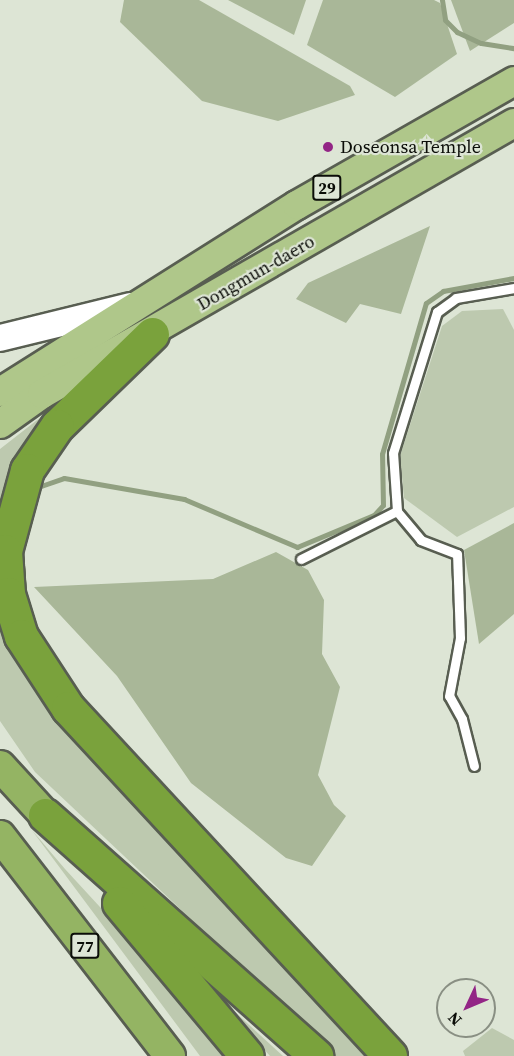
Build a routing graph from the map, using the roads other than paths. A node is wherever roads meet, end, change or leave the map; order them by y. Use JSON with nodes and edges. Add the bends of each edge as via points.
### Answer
{"nodes":[{"id":1,"x":514,"y":69,"type":"edge"},
{"id":2,"x":514,"y":81,"type":"edge"},
{"id":3,"x":483,"y":99,"type":"junction"},
{"id":4,"x":514,"y":123,"type":"edge"},
{"id":5,"x":514,"y":288,"type":"edge"},
{"id":6,"x":145,"y":302,"type":"junction"},
{"id":7,"x":152,"y":334,"type":"junction"},
{"id":8,"x":0,"y":338,"type":"edge"},
{"id":9,"x":0,"y":392,"type":"edge"},
{"id":10,"x":0,"y":424,"type":"edge"},
{"id":11,"x":397,"y":511,"type":"junction"},
{"id":12,"x":301,"y":558,"type":"dead end"},
{"id":13,"x":0,"y":765,"type":"edge"},
{"id":14,"x":474,"y":766,"type":"dead end"},
{"id":15,"x":45,"y":815,"type":"junction"},
{"id":16,"x":0,"y":836,"type":"edge"},
{"id":17,"x":170,"y":1056,"type":"edge"},
{"id":18,"x":247,"y":1056,"type":"edge"},
{"id":19,"x":315,"y":1056,"type":"edge"},
{"id":20,"x":390,"y":1056,"type":"edge"}],
"edges":[{"from":1,"to":3,"type":"main road"},
{"from":2,"to":3,"type":"main road","name":"Dongmun-daero","number":"29"},
{"from":3,"to":6,"type":"main road","name":"Dongmun-daero","number":"29","via":[[297,205]]},
{"from":4,"to":7,"type":"main road","name":"Dongmun-daero","number":"29"},
{"from":5,"to":11,"type":"lane","via":[[456,298],[437,312],[393,453]]},
{"from":6,"to":8,"type":"main road","name":"Dongmun-daero"},
{"from":6,"to":9,"type":"main road","name":"Dongmun-daero","number":"29"},
{"from":7,"to":10,"type":"main road","name":"Dongmun-daero","number":"29","via":[[42,394]]},
{"from":7,"to":20,"type":"highway","via":[[57,426],[27,470],[5,551],[8,594],[21,636],[68,708]]},
{"from":11,"to":12,"type":"lane"},
{"from":11,"to":14,"type":"lane","via":[[422,540],[457,554],[460,638],[449,696],[462,719]]},
{"from":13,"to":15,"type":"highway"},
{"from":15,"to":18,"type":"highway"},
{"from":15,"to":19,"type":"highway"},
{"from":16,"to":17,"type":"highway","number":"77"}]}
